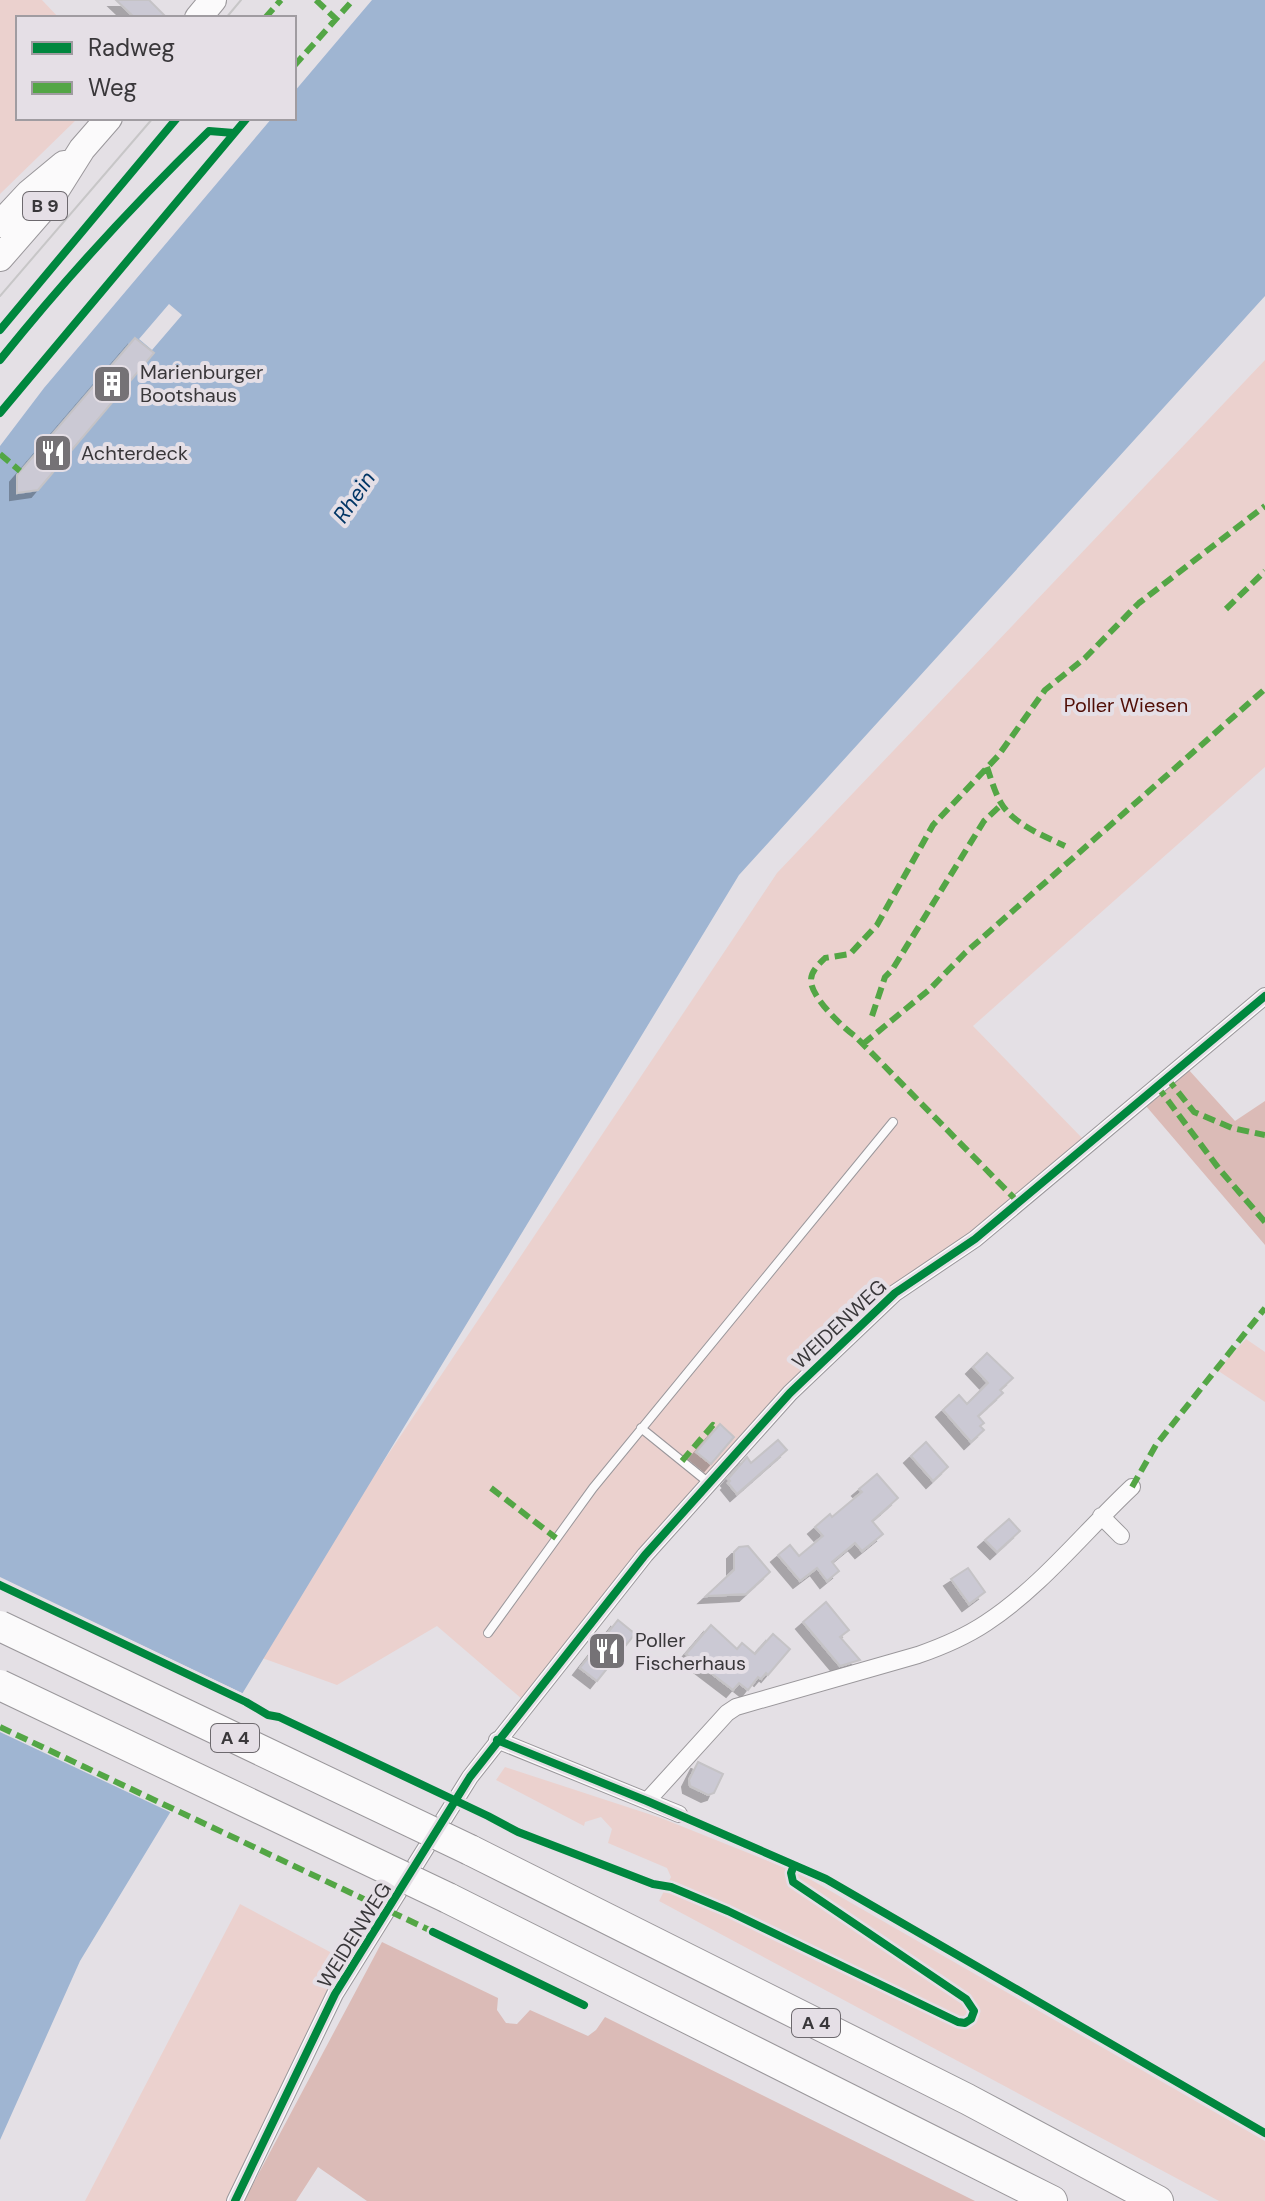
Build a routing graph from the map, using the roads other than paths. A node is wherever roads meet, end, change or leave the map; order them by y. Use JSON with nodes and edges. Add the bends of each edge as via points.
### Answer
{"nodes":[{"id":1,"x":213,"y":0,"type":"edge"},
{"id":2,"x":200,"y":16,"type":"edge"},
{"id":3,"x":107,"y":120,"type":"edge"},
{"id":4,"x":82,"y":149,"type":"junction"},
{"id":5,"x":6,"y":213,"type":"edge"},
{"id":6,"x":0,"y":258,"type":"edge"},
{"id":7,"x":1265,"y":996,"type":"edge"},
{"id":8,"x":893,"y":1122,"type":"dead end"},
{"id":9,"x":641,"y":1428,"type":"junction"},
{"id":10,"x":709,"y":1483,"type":"junction"},
{"id":11,"x":1132,"y":1487,"type":"dead end"},
{"id":12,"x":1101,"y":1516,"type":"junction"},
{"id":13,"x":1121,"y":1536,"type":"dead end"},
{"id":14,"x":0,"y":1626,"type":"edge"},
{"id":15,"x":488,"y":1633,"type":"dead end"},
{"id":16,"x":0,"y":1685,"type":"edge"},
{"id":17,"x":497,"y":1740,"type":"junction"},
{"id":18,"x":647,"y":1801,"type":"junction"},
{"id":19,"x":679,"y":1814,"type":"dead end"},
{"id":20,"x":235,"y":2201,"type":"edge"},
{"id":21,"x":1052,"y":2201,"type":"edge"},
{"id":22,"x":1158,"y":2201,"type":"edge"}],
"edges":[{"from":1,"to":2,"type":"main road"},
{"from":3,"to":4,"type":"main road","number":"B 9"},
{"from":4,"to":5,"type":"main road","number":"B 9"},
{"from":4,"to":6,"type":"main road","number":"B 9","via":[[48,203]]},
{"from":7,"to":10,"type":"street","name":"WEIDENWEG","via":[[975,1239],[895,1293],[790,1393]]},
{"from":8,"to":9,"type":"lane"},
{"from":9,"to":10,"type":"lane"},
{"from":9,"to":15,"type":"lane"},
{"from":10,"to":17,"type":"street","name":"WEIDENWEG"},
{"from":11,"to":12,"type":"street"},
{"from":12,"to":13,"type":"street"},
{"from":12,"to":18,"type":"street","via":[[1024,1595],[946,1645],[771,1701],[736,1707]]},
{"from":14,"to":22,"type":"highway","number":"A 4","bridge":true,"via":[[470,1850],[967,2099]]},
{"from":16,"to":21,"type":"highway","number":"A 4","bridge":true,"via":[[448,1898]]},
{"from":17,"to":18,"type":"street"},
{"from":17,"to":20,"type":"street","name":"WEIDENWEG","via":[[335,1994]]},
{"from":18,"to":19,"type":"street"}]}
